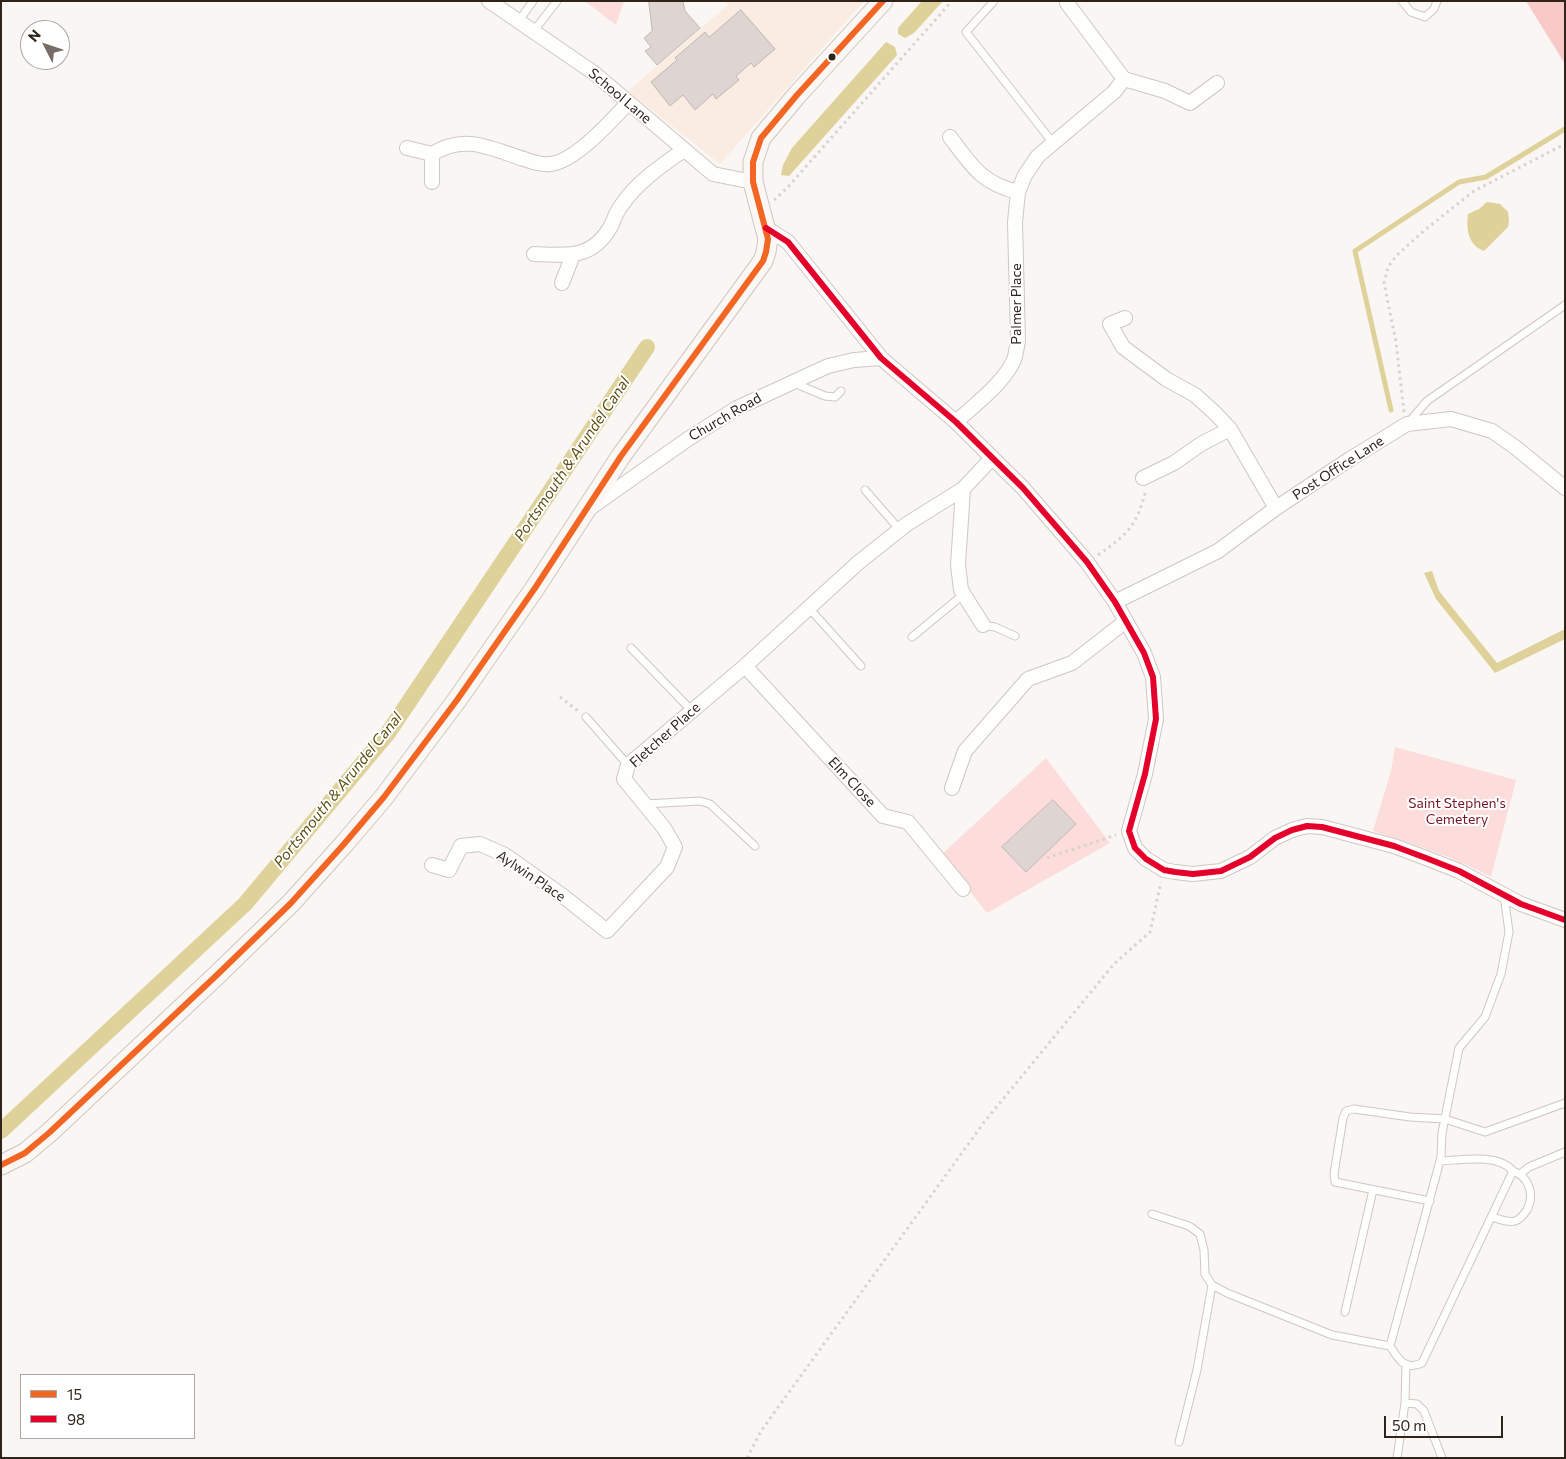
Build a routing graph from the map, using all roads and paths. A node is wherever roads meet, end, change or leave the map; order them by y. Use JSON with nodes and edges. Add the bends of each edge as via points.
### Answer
{"nodes":[{"id":1,"x":489,"y":1,"type":"edge"},
{"id":2,"x":533,"y":1,"type":"edge"},
{"id":3,"x":557,"y":1,"type":"edge"},
{"id":4,"x":883,"y":1,"type":"edge"},
{"id":5,"x":952,"y":1,"type":"edge"},
{"id":6,"x":994,"y":1,"type":"edge"},
{"id":7,"x":1402,"y":1,"type":"edge"},
{"id":8,"x":1437,"y":1,"type":"edge"},
{"id":9,"x":1067,"y":2,"type":"dead end"},
{"id":10,"x":518,"y":22,"type":"junction"},
{"id":11,"x":533,"y":32,"type":"junction"},
{"id":12,"x":1124,"y":79,"type":"junction"},
{"id":13,"x":1217,"y":83,"type":"dead end"},
{"id":14,"x":628,"y":103,"type":"junction"},
{"id":15,"x":950,"y":137,"type":"dead end"},
{"id":16,"x":1053,"y":143,"type":"junction"},
{"id":17,"x":1565,"y":144,"type":"edge"},
{"id":18,"x":407,"y":148,"type":"dead end"},
{"id":19,"x":684,"y":150,"type":"junction"},
{"id":20,"x":432,"y":154,"type":"junction"},
{"id":21,"x":432,"y":182,"type":"dead end"},
{"id":22,"x":753,"y":182,"type":"junction"},
{"id":23,"x":1018,"y":192,"type":"junction"},
{"id":24,"x":763,"y":220,"type":"junction"},
{"id":25,"x":534,"y":254,"type":"dead end"},
{"id":26,"x":573,"y":256,"type":"junction"},
{"id":27,"x":562,"y":283,"type":"dead end"},
{"id":28,"x":1565,"y":305,"type":"edge"},
{"id":29,"x":1126,"y":318,"type":"dead end"},
{"id":30,"x":881,"y":358,"type":"junction"},
{"id":31,"x":792,"y":382,"type":"junction"},
{"id":32,"x":841,"y":391,"type":"dead end"},
{"id":33,"x":956,"y":422,"type":"junction"},
{"id":34,"x":1407,"y":424,"type":"junction"},
{"id":35,"x":1230,"y":429,"type":"junction"},
{"id":36,"x":992,"y":458,"type":"junction"},
{"id":37,"x":1144,"y":478,"type":"joint"},
{"id":38,"x":1564,"y":487,"type":"edge"},
{"id":39,"x":963,"y":489,"type":"junction"},
{"id":40,"x":865,"y":490,"type":"dead end"},
{"id":41,"x":1276,"y":508,"type":"junction"},
{"id":42,"x":585,"y":511,"type":"junction"},
{"id":43,"x":900,"y":530,"type":"junction"},
{"id":44,"x":1087,"y":562,"type":"junction"},
{"id":45,"x":964,"y":594,"type":"junction"},
{"id":46,"x":1115,"y":602,"type":"junction"},
{"id":47,"x":809,"y":608,"type":"junction"},
{"id":48,"x":1126,"y":621,"type":"junction"},
{"id":49,"x":983,"y":625,"type":"joint"},
{"id":50,"x":1015,"y":636,"type":"dead end"},
{"id":51,"x":912,"y":637,"type":"dead end"},
{"id":52,"x":631,"y":648,"type":"dead end"},
{"id":53,"x":745,"y":666,"type":"junction"},
{"id":54,"x":861,"y":666,"type":"dead end"},
{"id":55,"x":560,"y":697,"type":"dead end"},
{"id":56,"x":692,"y":711,"type":"junction"},
{"id":57,"x":586,"y":718,"type":"joint"},
{"id":58,"x":628,"y":765,"type":"junction"},
{"id":59,"x":952,"y":788,"type":"dead end"},
{"id":60,"x":644,"y":804,"type":"junction"},
{"id":61,"x":1129,"y":831,"type":"junction"},
{"id":62,"x":755,"y":846,"type":"dead end"},
{"id":63,"x":1047,"y":858,"type":"dead end"},
{"id":64,"x":432,"y":866,"type":"dead end"},
{"id":65,"x":1164,"y":870,"type":"junction"},
{"id":66,"x":963,"y":889,"type":"dead end"},
{"id":67,"x":1504,"y":895,"type":"junction"},
{"id":68,"x":1565,"y":920,"type":"edge"},
{"id":69,"x":607,"y":931,"type":"joint"},
{"id":70,"x":1564,"y":1104,"type":"edge"},
{"id":71,"x":1445,"y":1119,"type":"junction"},
{"id":72,"x":1565,"y":1152,"type":"edge"},
{"id":73,"x":1440,"y":1161,"type":"junction"},
{"id":74,"x":1,"y":1166,"type":"edge"},
{"id":75,"x":1512,"y":1171,"type":"junction"},
{"id":76,"x":1520,"y":1174,"type":"junction"},
{"id":77,"x":1373,"y":1190,"type":"junction"},
{"id":78,"x":1430,"y":1201,"type":"junction"},
{"id":79,"x":1152,"y":1214,"type":"dead end"},
{"id":80,"x":1492,"y":1216,"type":"junction"},
{"id":81,"x":1212,"y":1285,"type":"junction"},
{"id":82,"x":1345,"y":1312,"type":"dead end"},
{"id":83,"x":1390,"y":1346,"type":"junction"},
{"id":84,"x":1406,"y":1364,"type":"junction"},
{"id":85,"x":1405,"y":1403,"type":"junction"},
{"id":86,"x":1179,"y":1442,"type":"dead end"},
{"id":87,"x":747,"y":1458,"type":"edge"},
{"id":88,"x":1397,"y":1458,"type":"edge"},
{"id":89,"x":1442,"y":1458,"type":"edge"}],
"edges":[{"from":1,"to":10,"type":"street","name":"School Lane"},
{"from":2,"to":10,"type":"lane"},
{"from":3,"to":11,"type":"lane"},
{"from":4,"to":22,"type":"main road","via":[[761,138],[753,162]]},
{"from":5,"to":24,"type":"path","via":[[787,188]]},
{"from":6,"to":16,"type":"lane","via":[[966,32]]},
{"from":7,"to":8,"type":"lane","via":[[1412,12],[1425,17]]},
{"from":9,"to":12,"type":"street"},
{"from":10,"to":11,"type":"street","name":"School Lane"},
{"from":11,"to":14,"type":"street","name":"School Lane","via":[[594,73]]},
{"from":12,"to":13,"type":"street","via":[[1165,91],[1190,103]]},
{"from":12,"to":16,"type":"street","name":"Palmer Place","via":[[1114,92]]},
{"from":14,"to":19,"type":"street","name":"School Lane"},
{"from":14,"to":20,"type":"street","via":[[600,133],[573,154],[551,164],[532,162],[474,144],[457,144]]},
{"from":15,"to":23,"type":"street","via":[[977,173],[1003,188]]},
{"from":16,"to":23,"type":"street","name":"Palmer Place","via":[[1038,156]]},
{"from":17,"to":34,"type":"path","via":[[1474,191],[1426,229],[1388,267],[1384,283]]},
{"from":18,"to":20,"type":"street"},
{"from":19,"to":22,"type":"street","name":"School Lane","via":[[713,174]]},
{"from":19,"to":26,"type":"street","via":[[648,176],[626,199],[602,239],[592,249]]},
{"from":20,"to":21,"type":"street"},
{"from":22,"to":24,"type":"main road"},
{"from":23,"to":33,"type":"street","name":"Palmer Place","via":[[1015,222],[1018,341],[1015,357],[996,384]]},
{"from":24,"to":30,"type":"street","via":[[788,242]]},
{"from":24,"to":42,"type":"main road","via":[[768,239],[757,271],[621,456]]},
{"from":25,"to":26,"type":"street"},
{"from":26,"to":27,"type":"street"},
{"from":28,"to":34,"type":"lane","via":[[1427,401]]},
{"from":29,"to":35,"type":"street","via":[[1110,324],[1124,347],[1166,379],[1195,395]]},
{"from":30,"to":31,"type":"street","name":"Church Road","via":[[828,366]]},
{"from":30,"to":33,"type":"street"},
{"from":31,"to":32,"type":"lane","via":[[825,396],[834,397]]},
{"from":31,"to":42,"type":"street","name":"Church Road","via":[[736,408]]},
{"from":33,"to":36,"type":"street"},
{"from":34,"to":38,"type":"street","name":"Post Office Lane","via":[[1451,419],[1492,431]]},
{"from":34,"to":41,"type":"street","name":"Post Office Lane"},
{"from":35,"to":37,"type":"street"},
{"from":35,"to":41,"type":"street"},
{"from":36,"to":39,"type":"street","name":"Fletcher Place"},
{"from":36,"to":44,"type":"street","via":[[1023,488]]},
{"from":37,"to":44,"type":"path","via":[[1146,490],[1139,515],[1126,534]]},
{"from":39,"to":43,"type":"street","name":"Fletcher Place"},
{"from":39,"to":45,"type":"street","via":[[958,565]]},
{"from":40,"to":43,"type":"lane"},
{"from":41,"to":46,"type":"street","name":"Post Office Lane","via":[[1218,551]]},
{"from":42,"to":74,"type":"main road","via":[[457,700],[344,844],[219,973],[50,1132],[26,1153]]},
{"from":43,"to":47,"type":"street","name":"Fletcher Place"},
{"from":44,"to":46,"type":"street"},
{"from":45,"to":49,"type":"street"},
{"from":45,"to":51,"type":"lane"},
{"from":46,"to":48,"type":"street"},
{"from":47,"to":53,"type":"street","name":"Fletcher Place"},
{"from":47,"to":54,"type":"lane"},
{"from":48,"to":59,"type":"street","via":[[1072,663],[1028,679],[965,751]]},
{"from":48,"to":61,"type":"street","via":[[1153,677],[1156,719]]},
{"from":49,"to":50,"type":"lane"},
{"from":52,"to":56,"type":"lane"},
{"from":53,"to":56,"type":"street","name":"Fletcher Place"},
{"from":53,"to":66,"type":"street","name":"Elm Close","via":[[883,816],[908,822]]},
{"from":55,"to":57,"type":"path"},
{"from":56,"to":58,"type":"street","name":"Fletcher Place"},
{"from":57,"to":58,"type":"lane"},
{"from":58,"to":60,"type":"street","name":"Fletcher Place","via":[[624,779]]},
{"from":60,"to":62,"type":"lane","via":[[700,800],[710,804]]},
{"from":60,"to":69,"type":"street","name":"Fletcher Place","via":[[675,847],[667,867]]},
{"from":61,"to":63,"type":"path"},
{"from":61,"to":65,"type":"street","via":[[1135,848]]},
{"from":64,"to":69,"type":"street","name":"Aylwin Place","via":[[448,870],[460,846],[480,844],[505,855]]},
{"from":65,"to":67,"type":"street","via":[[1193,874],[1221,871],[1292,830],[1322,826],[1426,858],[1460,871]]},
{"from":65,"to":87,"type":"path","via":[[1150,932],[1114,964],[985,1120],[761,1431]]},
{"from":67,"to":68,"type":"street"},
{"from":67,"to":71,"type":"lane","via":[[1509,932],[1501,974],[1485,1017],[1459,1048]]},
{"from":70,"to":71,"type":"lane","via":[[1485,1132]]},
{"from":71,"to":73,"type":"lane"},
{"from":71,"to":77,"type":"lane","via":[[1354,1109],[1346,1111],[1335,1182]]},
{"from":72,"to":76,"type":"lane"},
{"from":73,"to":75,"type":"lane","via":[[1491,1160],[1508,1166]]},
{"from":73,"to":78,"type":"lane"},
{"from":75,"to":76,"type":"lane"},
{"from":75,"to":80,"type":"lane"},
{"from":76,"to":80,"type":"lane","via":[[1531,1195],[1523,1216],[1515,1221]]},
{"from":77,"to":78,"type":"lane"},
{"from":77,"to":82,"type":"lane"},
{"from":78,"to":83,"type":"lane"},
{"from":79,"to":81,"type":"lane","via":[[1189,1226],[1200,1234],[1205,1274]]},
{"from":80,"to":84,"type":"lane","via":[[1422,1362],[1415,1366]]},
{"from":81,"to":83,"type":"lane","via":[[1227,1294],[1332,1335]]},
{"from":81,"to":86,"type":"lane","via":[[1198,1370]]},
{"from":83,"to":84,"type":"lane","via":[[1397,1359]]},
{"from":84,"to":85,"type":"lane"},
{"from":85,"to":88,"type":"lane"},
{"from":85,"to":89,"type":"lane","via":[[1417,1404],[1424,1411]]}]}
